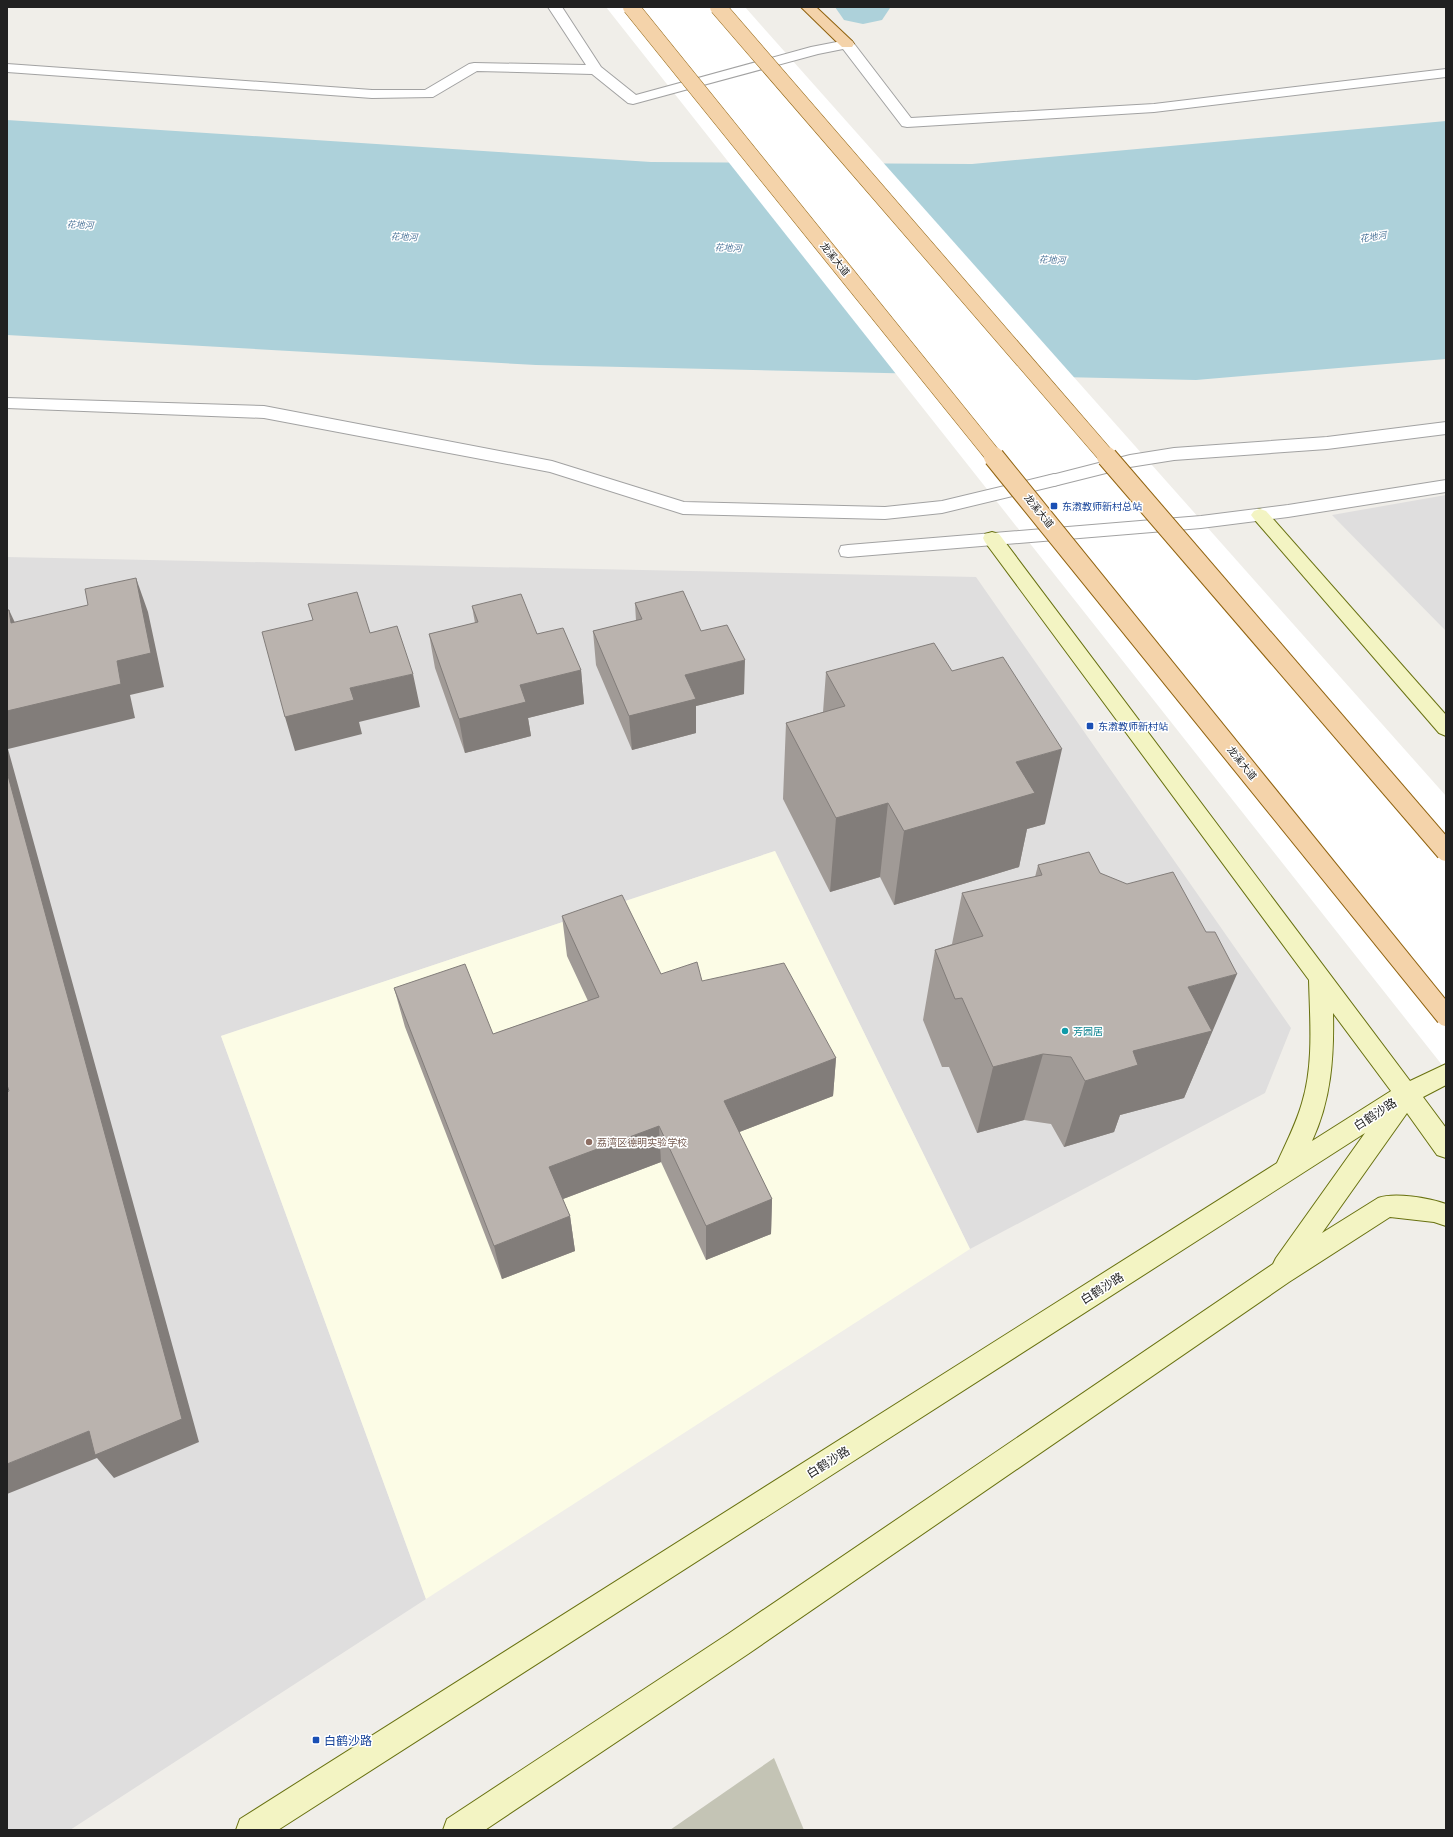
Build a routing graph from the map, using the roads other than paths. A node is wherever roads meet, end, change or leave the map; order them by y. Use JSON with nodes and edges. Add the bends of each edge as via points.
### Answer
{"nodes":[{"id":1,"x":555,"y":7,"type":"edge"},
{"id":2,"x":631,"y":7,"type":"edge"},
{"id":3,"x":718,"y":7,"type":"edge"},
{"id":4,"x":808,"y":7,"type":"edge"},
{"id":5,"x":846,"y":44,"type":"junction"},
{"id":6,"x":7,"y":68,"type":"edge"},
{"id":7,"x":596,"y":70,"type":"junction"},
{"id":8,"x":1446,"y":73,"type":"edge"},
{"id":9,"x":7,"y":403,"type":"edge"},
{"id":10,"x":1446,"y":428,"type":"edge"},
{"id":11,"x":1446,"y":486,"type":"edge"},
{"id":12,"x":1260,"y":515,"type":"junction"},
{"id":13,"x":992,"y":538,"type":"junction"},
{"id":14,"x":848,"y":551,"type":"dead end"},
{"id":15,"x":1446,"y":728,"type":"edge"},
{"id":16,"x":1446,"y":851,"type":"edge"},
{"id":17,"x":1320,"y":979,"type":"junction"},
{"id":18,"x":1446,"y":1016,"type":"edge"},
{"id":19,"x":1446,"y":1074,"type":"edge"},
{"id":20,"x":1406,"y":1094,"type":"junction"},
{"id":21,"x":1446,"y":1147,"type":"edge"},
{"id":22,"x":1285,"y":1172,"type":"junction"},
{"id":23,"x":1446,"y":1215,"type":"edge"},
{"id":24,"x":1280,"y":1274,"type":"junction"},
{"id":25,"x":251,"y":1830,"type":"edge"},
{"id":26,"x":458,"y":1830,"type":"edge"}],
"edges":[{"from":1,"to":7,"type":"street"},
{"from":2,"to":18,"type":"main road","name":"龙溪大道","bridge":true},
{"from":3,"to":16,"type":"main road","bridge":true},
{"from":4,"to":5,"type":"main road"},
{"from":5,"to":7,"type":"street","via":[[633,100]]},
{"from":5,"to":8,"type":"street","via":[[907,123],[1154,108]]},
{"from":6,"to":7,"type":"street","via":[[372,94],[428,94],[474,67]]},
{"from":9,"to":10,"type":"street","via":[[264,412],[552,467],[683,508],[885,513],[942,507],[1130,461],[1174,454],[1327,443]]},
{"from":11,"to":12,"type":"street"},
{"from":12,"to":13,"type":"street"},
{"from":12,"to":15,"type":"street"},
{"from":13,"to":14,"type":"street"},
{"from":13,"to":17,"type":"street"},
{"from":17,"to":20,"type":"street"},
{"from":17,"to":22,"type":"street","via":[[1322,1044],[1318,1081],[1310,1118]]},
{"from":19,"to":20,"type":"street","name":"白鹤沙路"},
{"from":20,"to":21,"type":"street"},
{"from":20,"to":22,"type":"street","name":"白鹤沙路"},
{"from":20,"to":24,"type":"street"},
{"from":22,"to":25,"type":"street","name":"白鹤沙路"},
{"from":23,"to":24,"type":"street","via":[[1434,1211],[1387,1206]]},
{"from":24,"to":26,"type":"street","via":[[732,1648]]}]}
